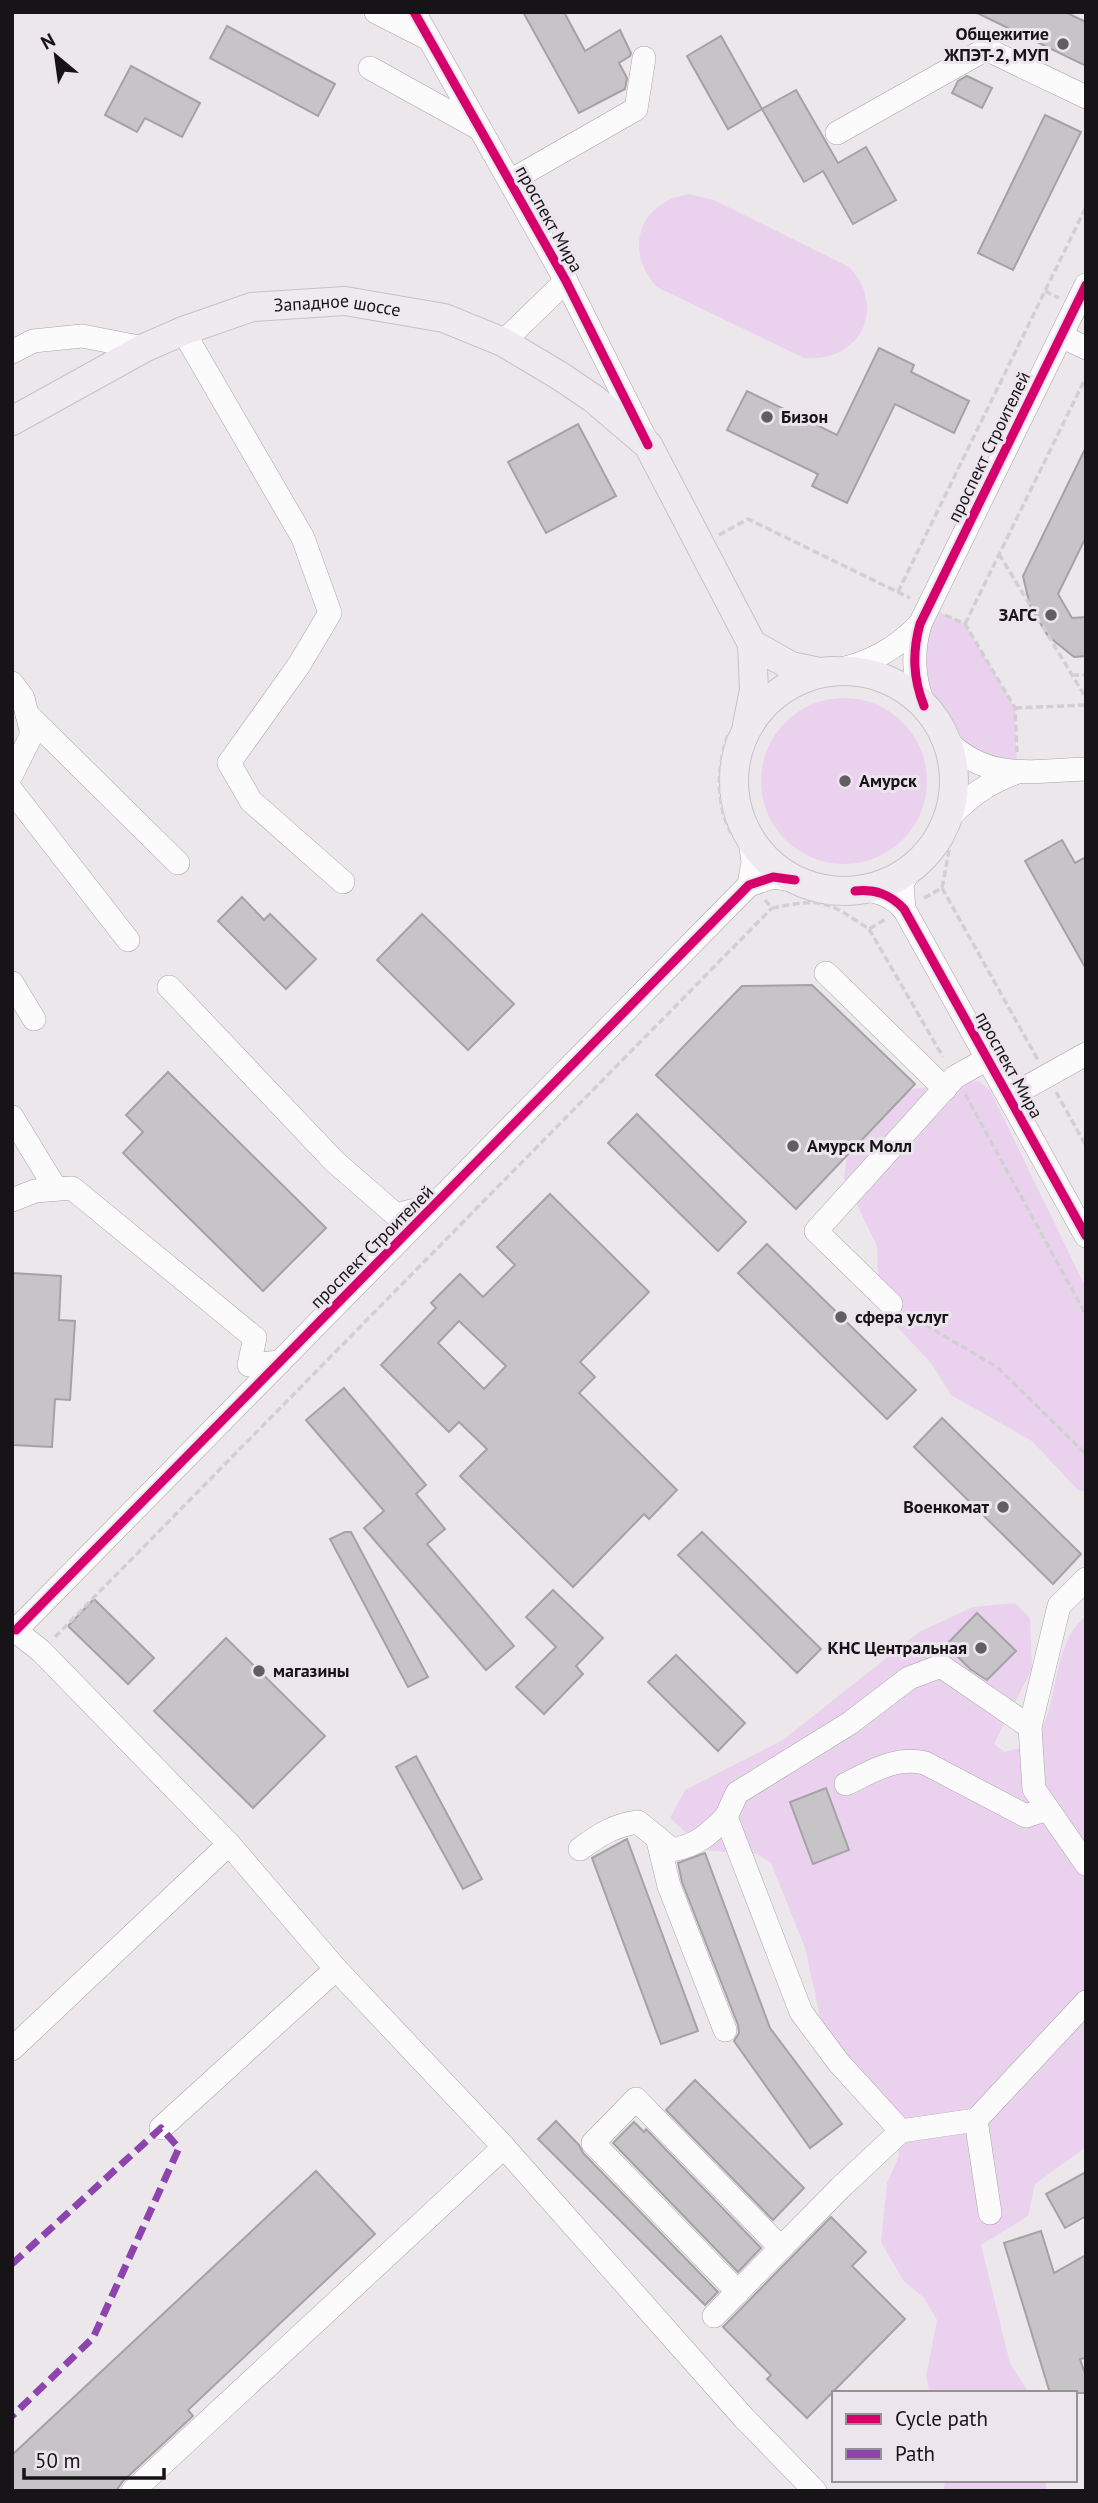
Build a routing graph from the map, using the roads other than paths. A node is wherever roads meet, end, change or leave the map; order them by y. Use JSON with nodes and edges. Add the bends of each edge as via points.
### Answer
{"nodes":[{"id":1,"x":376,"y":12,"type":"edge"},
{"id":2,"x":414,"y":12,"type":"edge"},
{"id":3,"x":429,"y":39,"type":"junction"},
{"id":4,"x":644,"y":58,"type":"dead end"},
{"id":5,"x":370,"y":68,"type":"dead end"},
{"id":6,"x":1086,"y":97,"type":"edge"},
{"id":7,"x":480,"y":129,"type":"junction"},
{"id":8,"x":837,"y":133,"type":"dead end"},
{"id":9,"x":510,"y":181,"type":"junction"},
{"id":10,"x":566,"y":281,"type":"junction"},
{"id":11,"x":1086,"y":285,"type":"edge"},
{"id":12,"x":183,"y":331,"type":"junction"},
{"id":13,"x":1061,"y":336,"type":"junction"},
{"id":14,"x":503,"y":342,"type":"junction"},
{"id":15,"x":144,"y":348,"type":"junction"},
{"id":16,"x":1086,"y":348,"type":"edge"},
{"id":17,"x":12,"y":352,"type":"edge"},
{"id":18,"x":12,"y":421,"type":"edge"},
{"id":19,"x":648,"y":444,"type":"junction"},
{"id":20,"x":920,"y":624,"type":"junction"},
{"id":21,"x":752,"y":644,"type":"junction"},
{"id":22,"x":832,"y":671,"type":"junction"},
{"id":23,"x":12,"y":683,"type":"edge"},
{"id":24,"x":925,"y":706,"type":"junction"},
{"id":25,"x":27,"y":714,"type":"junction"},
{"id":26,"x":946,"y":740,"type":"junction"},
{"id":27,"x":740,"y":742,"type":"junction"},
{"id":28,"x":1086,"y":769,"type":"edge"},
{"id":29,"x":1017,"y":772,"type":"junction"},
{"id":30,"x":12,"y":774,"type":"edge"},
{"id":31,"x":12,"y":791,"type":"edge"},
{"id":32,"x":947,"y":820,"type":"junction"},
{"id":33,"x":750,"y":840,"type":"junction"},
{"id":34,"x":178,"y":863,"type":"dead end"},
{"id":35,"x":911,"y":868,"type":"junction"},
{"id":36,"x":795,"y":880,"type":"junction"},
{"id":37,"x":343,"y":882,"type":"dead end"},
{"id":38,"x":750,"y":886,"type":"junction"},
{"id":39,"x":855,"y":891,"type":"junction"},
{"id":40,"x":904,"y":909,"type":"junction"},
{"id":41,"x":128,"y":940,"type":"dead end"},
{"id":42,"x":826,"y":973,"type":"dead end"},
{"id":43,"x":12,"y":984,"type":"edge"},
{"id":44,"x":169,"y":987,"type":"dead end"},
{"id":45,"x":34,"y":1019,"type":"dead end"},
{"id":46,"x":1086,"y":1054,"type":"edge"},
{"id":47,"x":987,"y":1059,"type":"junction"},
{"id":48,"x":950,"y":1083,"type":"junction"},
{"id":49,"x":1009,"y":1097,"type":"junction"},
{"id":50,"x":12,"y":1117,"type":"edge"},
{"id":51,"x":56,"y":1189,"type":"junction"},
{"id":52,"x":12,"y":1200,"type":"edge"},
{"id":53,"x":436,"y":1204,"type":"junction"},
{"id":54,"x":1086,"y":1236,"type":"edge"},
{"id":55,"x":891,"y":1304,"type":"road end"},
{"id":56,"x":280,"y":1362,"type":"junction"},
{"id":57,"x":1086,"y":1579,"type":"edge"},
{"id":58,"x":14,"y":1629,"type":"edge"},
{"id":59,"x":1030,"y":1727,"type":"junction"},
{"id":60,"x":846,"y":1784,"type":"dead end"},
{"id":61,"x":1047,"y":1809,"type":"junction"},
{"id":62,"x":726,"y":1817,"type":"junction"},
{"id":63,"x":657,"y":1837,"type":"junction"},
{"id":64,"x":229,"y":1844,"type":"junction"},
{"id":65,"x":580,"y":1849,"type":"dead end"},
{"id":66,"x":1086,"y":1864,"type":"edge"},
{"id":67,"x":336,"y":1969,"type":"junction"},
{"id":68,"x":1086,"y":2002,"type":"edge"},
{"id":69,"x":725,"y":2030,"type":"dead end"},
{"id":70,"x":12,"y":2049,"type":"edge"},
{"id":71,"x":976,"y":2120,"type":"junction"},
{"id":72,"x":161,"y":2128,"type":"dead end"},
{"id":73,"x":901,"y":2131,"type":"junction"},
{"id":74,"x":503,"y":2147,"type":"junction"},
{"id":75,"x":990,"y":2213,"type":"dead end"},
{"id":76,"x":781,"y":2248,"type":"junction"},
{"id":77,"x":738,"y":2292,"type":"junction"},
{"id":78,"x":714,"y":2316,"type":"dead end"},
{"id":79,"x":133,"y":2491,"type":"edge"},
{"id":80,"x":814,"y":2491,"type":"edge"}],
"edges":[{"from":1,"to":3,"type":"street"},
{"from":2,"to":3,"type":"street","name":"проспект Мира"},
{"from":3,"to":7,"type":"street","name":"проспект Мира"},
{"from":4,"to":9,"type":"street","via":[[636,109]]},
{"from":5,"to":7,"type":"street"},
{"from":6,"to":8,"type":"street","via":[[986,49]]},
{"from":7,"to":9,"type":"street","name":"проспект Мира"},
{"from":9,"to":10,"type":"street","name":"проспект Мира"},
{"from":10,"to":14,"type":"street"},
{"from":10,"to":19,"type":"street","name":"проспект Мира"},
{"from":11,"to":13,"type":"street","name":"проспект Строителей"},
{"from":12,"to":14,"type":"main road","name":"Западное шоссе","via":[[252,307],[345,301],[444,318]]},
{"from":12,"to":15,"type":"main road","name":"Западное шоссе"},
{"from":12,"to":37,"type":"street","via":[[303,538],[330,613],[229,764],[251,800]]},
{"from":13,"to":16,"type":"street"},
{"from":13,"to":20,"type":"street","name":"проспект Строителей"},
{"from":14,"to":19,"type":"main road","name":"Западное шоссе","via":[[594,400]]},
{"from":15,"to":17,"type":"street","via":[[82,336],[33,341]]},
{"from":15,"to":18,"type":"main road","name":"Западное шоссе"},
{"from":19,"to":21,"type":"main road"},
{"from":20,"to":22,"type":"street","via":[[884,654]]},
{"from":20,"to":24,"type":"street","via":[[914,663]]},
{"from":21,"to":22,"type":"main road","via":[[791,666]]},
{"from":21,"to":27,"type":"main road","via":[[754,690]]},
{"from":22,"to":24,"type":"main road","via":[[883,678]]},
{"from":22,"to":27,"type":"main road","via":[[793,683],[776,694],[755,716]]},
{"from":23,"to":25,"type":"street"},
{"from":24,"to":26,"type":"main road"},
{"from":25,"to":30,"type":"street","via":[[32,734]]},
{"from":25,"to":34,"type":"street"},
{"from":26,"to":29,"type":"street","via":[[975,763]]},
{"from":26,"to":32,"type":"main road","via":[[954,780]]},
{"from":27,"to":33,"type":"main road","via":[[733,782],[735,803]]},
{"from":28,"to":29,"type":"street"},
{"from":29,"to":32,"type":"street","via":[[983,787]]},
{"from":31,"to":41,"type":"street"},
{"from":32,"to":35,"type":"main road","via":[[926,854]]},
{"from":33,"to":36,"type":"main road","via":[[778,870]]},
{"from":33,"to":38,"type":"street"},
{"from":35,"to":39,"type":"main road","via":[[875,887]]},
{"from":35,"to":40,"type":"street","via":[[902,884]]},
{"from":36,"to":38,"type":"street","via":[[774,877]]},
{"from":36,"to":39,"type":"main road"},
{"from":38,"to":53,"type":"street","name":"проспект Строителей"},
{"from":39,"to":40,"type":"street","via":[[877,891]]},
{"from":40,"to":47,"type":"street","name":"проспект Мира"},
{"from":42,"to":48,"type":"street"},
{"from":43,"to":45,"type":"street"},
{"from":44,"to":53,"type":"street","via":[[334,1161],[396,1215]]},
{"from":46,"to":49,"type":"street"},
{"from":47,"to":48,"type":"street"},
{"from":47,"to":49,"type":"street","name":"проспект Мира"},
{"from":48,"to":55,"type":"street","via":[[816,1231]]},
{"from":49,"to":54,"type":"street","name":"проспект Мира"},
{"from":50,"to":51,"type":"street"},
{"from":51,"to":52,"type":"street"},
{"from":51,"to":56,"type":"street","via":[[72,1188],[255,1338],[249,1364]]},
{"from":53,"to":56,"type":"street","name":"проспект Строителей"},
{"from":56,"to":58,"type":"street","name":"проспект Строителей"},
{"from":57,"to":59,"type":"street","via":[[1059,1606]]},
{"from":58,"to":64,"type":"street","via":[[41,1651]]},
{"from":59,"to":61,"type":"street","via":[[1034,1789]]},
{"from":59,"to":62,"type":"street","via":[[941,1666],[909,1678],[840,1729],[737,1793]]},
{"from":60,"to":61,"type":"street","via":[[891,1763],[911,1760],[1026,1816]]},
{"from":61,"to":66,"type":"street"},
{"from":62,"to":63,"type":"street","via":[[688,1847],[672,1850]]},
{"from":62,"to":73,"type":"street","via":[[801,2012],[839,2063]]},
{"from":63,"to":65,"type":"street","via":[[638,1822],[622,1824]]},
{"from":63,"to":69,"type":"street","via":[[669,1886]]},
{"from":64,"to":67,"type":"street"},
{"from":64,"to":70,"type":"street"},
{"from":67,"to":72,"type":"street"},
{"from":67,"to":74,"type":"street"},
{"from":68,"to":71,"type":"street"},
{"from":71,"to":73,"type":"street"},
{"from":71,"to":75,"type":"street"},
{"from":73,"to":76,"type":"street"},
{"from":74,"to":79,"type":"street"},
{"from":74,"to":80,"type":"street"},
{"from":76,"to":77,"type":"street"},
{"from":76,"to":77,"type":"street","via":[[636,2099],[593,2143]]},
{"from":77,"to":78,"type":"street"}]}
